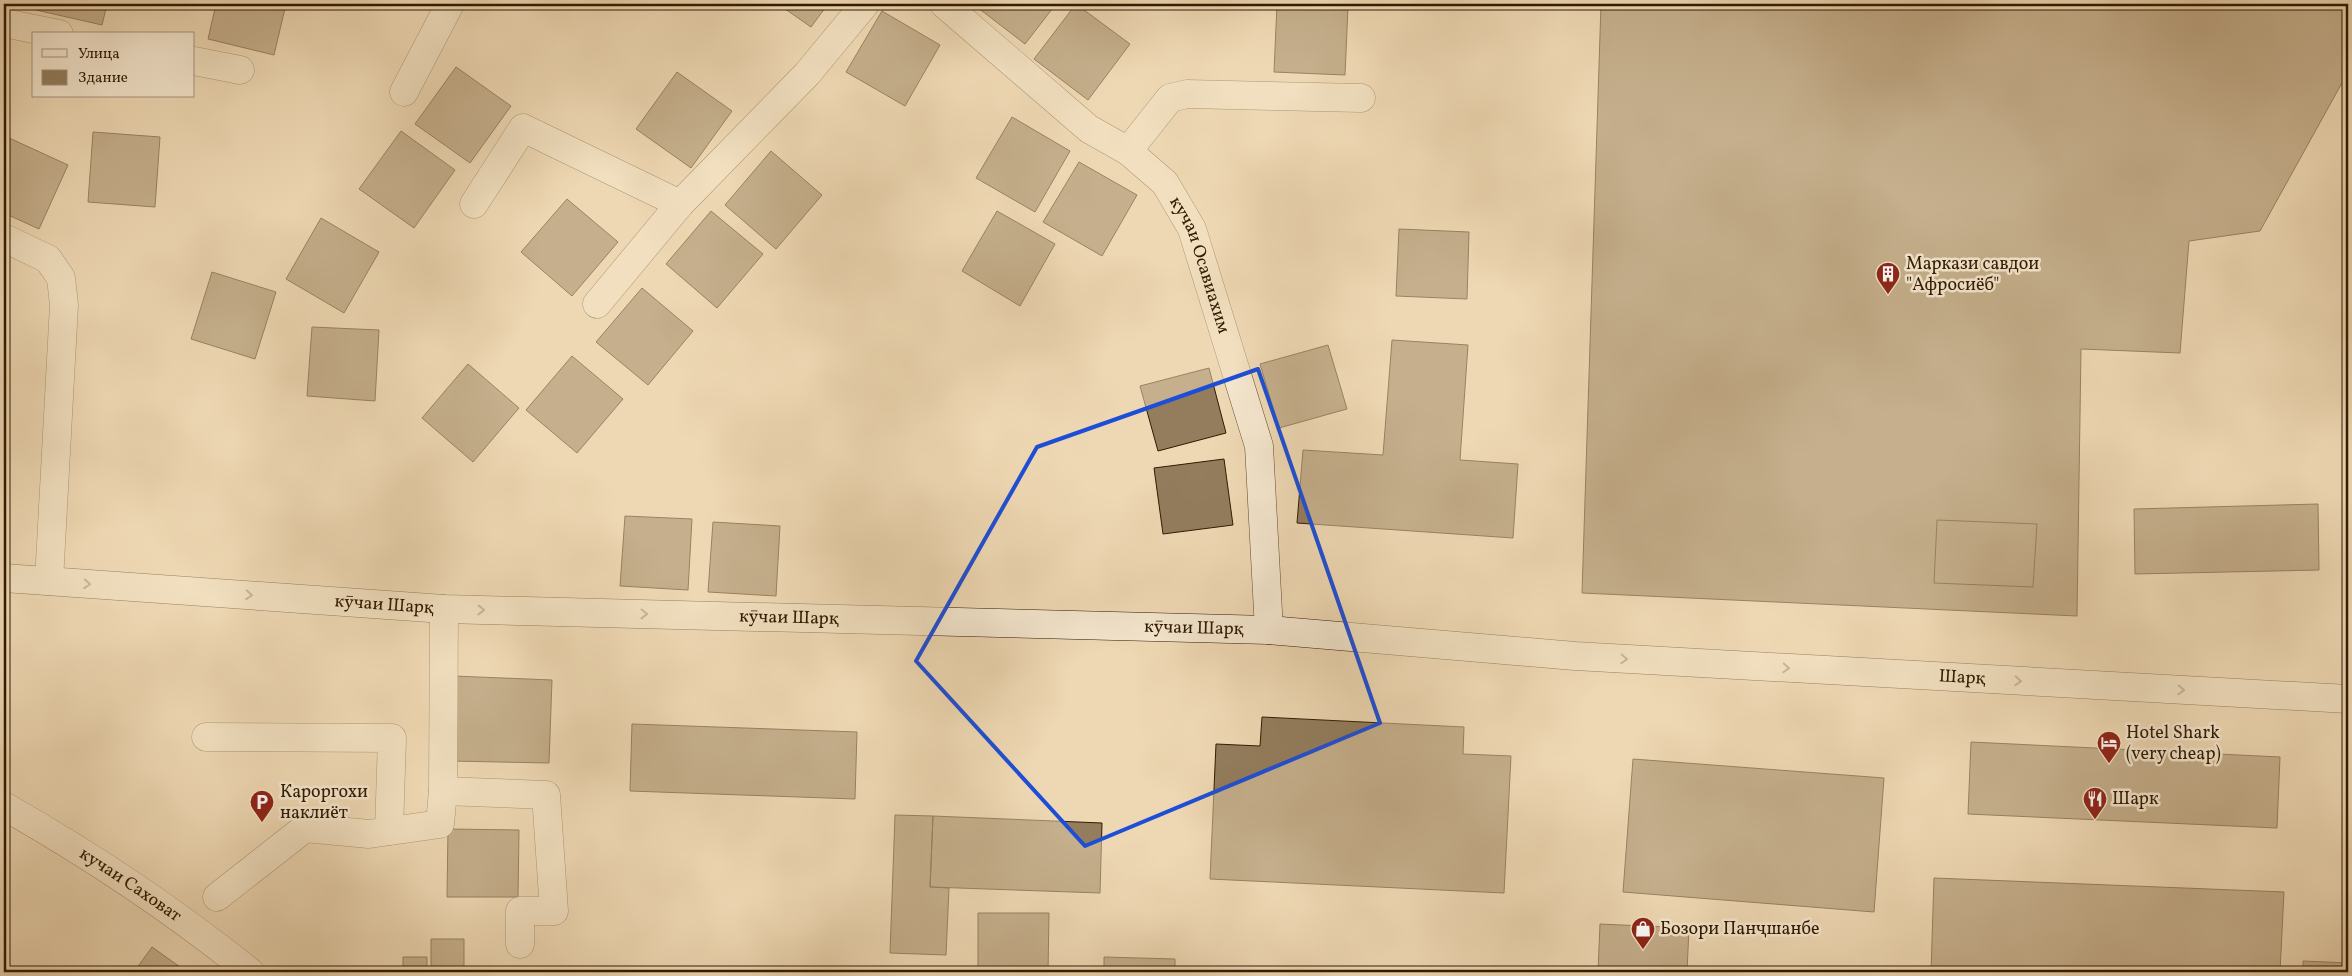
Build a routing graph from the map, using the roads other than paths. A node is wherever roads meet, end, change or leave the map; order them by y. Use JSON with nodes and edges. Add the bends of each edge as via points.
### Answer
{"nodes":[{"id":1,"x":450,"y":4,"type":"edge"},
{"id":2,"x":865,"y":4,"type":"edge"},
{"id":3,"x":944,"y":4,"type":"edge"},
{"id":4,"x":4,"y":23,"type":"edge"},
{"id":5,"x":49,"y":32,"type":"edge"},
{"id":6,"x":195,"y":61,"type":"edge"},
{"id":7,"x":240,"y":70,"type":"dead end"},
{"id":8,"x":404,"y":92,"type":"dead end"},
{"id":9,"x":1361,"y":98,"type":"dead end"},
{"id":10,"x":1128,"y":151,"type":"junction"},
{"id":11,"x":474,"y":204,"type":"dead end"},
{"id":12,"x":680,"y":204,"type":"junction"},
{"id":13,"x":4,"y":238,"type":"edge"},
{"id":14,"x":597,"y":304,"type":"dead end"},
{"id":15,"x":4,"y":578,"type":"edge"},
{"id":16,"x":49,"y":581,"type":"junction"},
{"id":17,"x":444,"y":609,"type":"junction"},
{"id":18,"x":1269,"y":630,"type":"junction"},
{"id":19,"x":1575,"y":656,"type":"joint"},
{"id":20,"x":2348,"y":699,"type":"edge"},
{"id":21,"x":206,"y":737,"type":"dead end"},
{"id":22,"x":443,"y":791,"type":"junction"},
{"id":23,"x":5,"y":812,"type":"edge"},
{"id":24,"x":389,"y":831,"type":"junction"},
{"id":25,"x":217,"y":897,"type":"dead end"},
{"id":26,"x":520,"y":944,"type":"dead end"},
{"id":27,"x":250,"y":972,"type":"edge"}],
"edges":[{"from":1,"to":8,"type":"street"},
{"from":2,"to":12,"type":"street","via":[[807,74]]},
{"from":3,"to":10,"type":"street","name":"кучаи Осавиахим","via":[[1089,129]]},
{"from":4,"to":5,"type":"street"},
{"from":6,"to":7,"type":"street"},
{"from":9,"to":10,"type":"street","via":[[1187,94],[1170,98]]},
{"from":10,"to":18,"type":"street","name":"кучаи Осавиахим","via":[[1165,184],[1192,229],[1259,446]]},
{"from":11,"to":12,"type":"street","via":[[524,128]]},
{"from":12,"to":14,"type":"street"},
{"from":13,"to":16,"type":"street","via":[[48,259],[61,278],[64,305]]},
{"from":15,"to":16,"type":"street","name":"кӯчаи Шарқ"},
{"from":16,"to":17,"type":"street","name":"кӯчаи Шарқ","one_way":true},
{"from":17,"to":18,"type":"street","name":"кӯчаи Шарқ","one_way":true},
{"from":17,"to":22,"type":"street"},
{"from":18,"to":19,"type":"street","name":"кӯчаи Шарқ"},
{"from":19,"to":20,"type":"street","name":"Шарқ","one_way":true},
{"from":21,"to":24,"type":"street","via":[[392,738]]},
{"from":22,"to":24,"type":"street","via":[[440,824]]},
{"from":22,"to":26,"type":"street","via":[[546,795],[554,911],[520,911]]},
{"from":23,"to":27,"type":"street","name":"кучаи Саховат","via":[[111,872],[203,935]]},
{"from":24,"to":25,"type":"street","via":[[368,834],[305,828]]}]}
